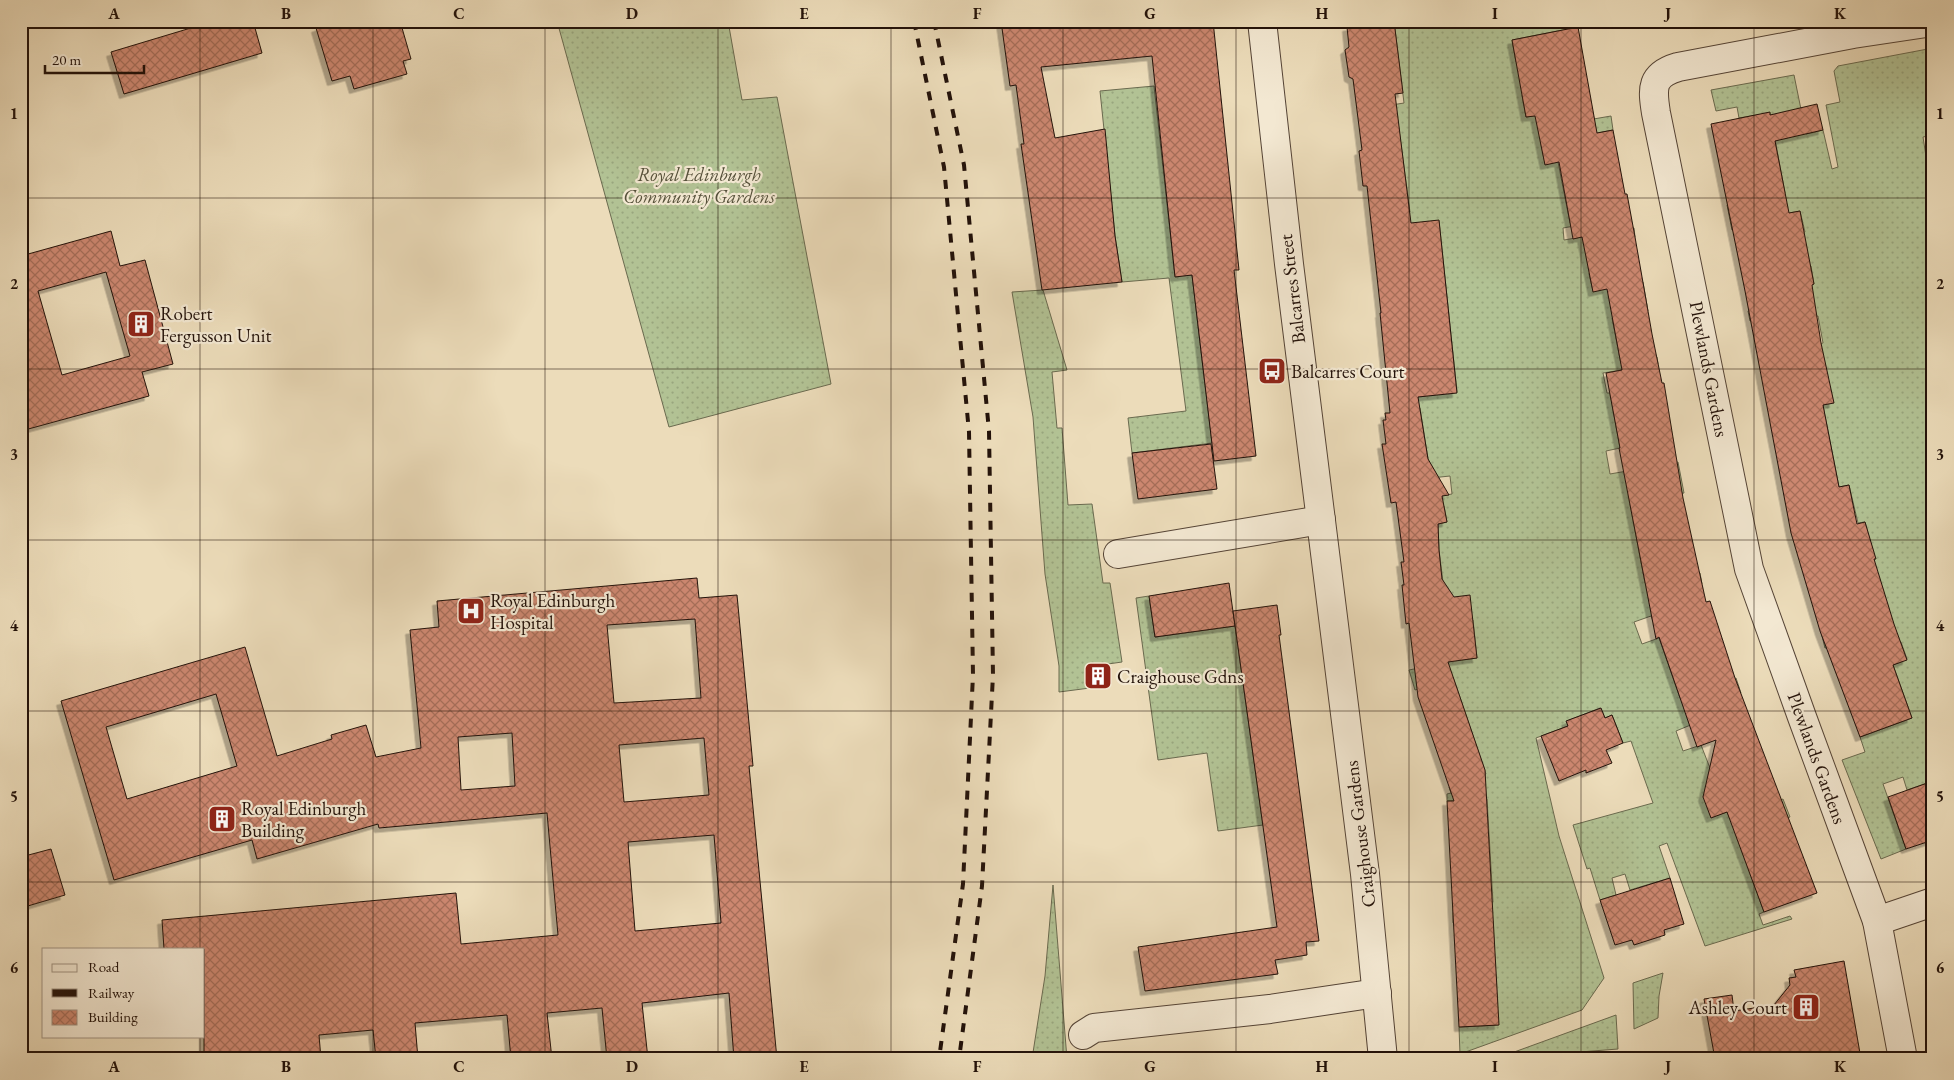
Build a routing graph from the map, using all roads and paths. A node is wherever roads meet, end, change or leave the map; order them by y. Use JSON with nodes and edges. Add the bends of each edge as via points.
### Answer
{"nodes":[{"id":1,"x":1262,"y":21,"type":"edge"},
{"id":2,"x":1933,"y":22,"type":"edge"},
{"id":3,"x":1321,"y":520,"type":"junction"},
{"id":4,"x":1118,"y":554,"type":"dead end"},
{"id":5,"x":1342,"y":676,"type":"joint"},
{"id":6,"x":1933,"y":902,"type":"edge"},
{"id":7,"x":1878,"y":921,"type":"junction"},
{"id":8,"x":1377,"y":993,"type":"junction"},
{"id":9,"x":1083,"y":1035,"type":"dead end"},
{"id":10,"x":1382,"y":1059,"type":"edge"},
{"id":11,"x":1903,"y":1059,"type":"edge"}],
"edges":[{"from":1,"to":3,"type":"street","name":"Balcarres Street"},
{"from":2,"to":7,"type":"street","name":"Plewlands Gardens","via":[[1678,67],[1659,76],[1654,86],[1656,113],[1749,569]]},
{"from":3,"to":4,"type":"street"},
{"from":3,"to":5,"type":"street","name":"Balcarres Street"},
{"from":5,"to":8,"type":"street","name":"Craighouse Gardens"},
{"from":6,"to":7,"type":"street"},
{"from":7,"to":11,"type":"street","name":"Plewlands Gardens"},
{"from":8,"to":9,"type":"street","via":[[1270,1009],[1094,1028]]},
{"from":8,"to":10,"type":"street","name":"Craighouse Gardens"}]}
